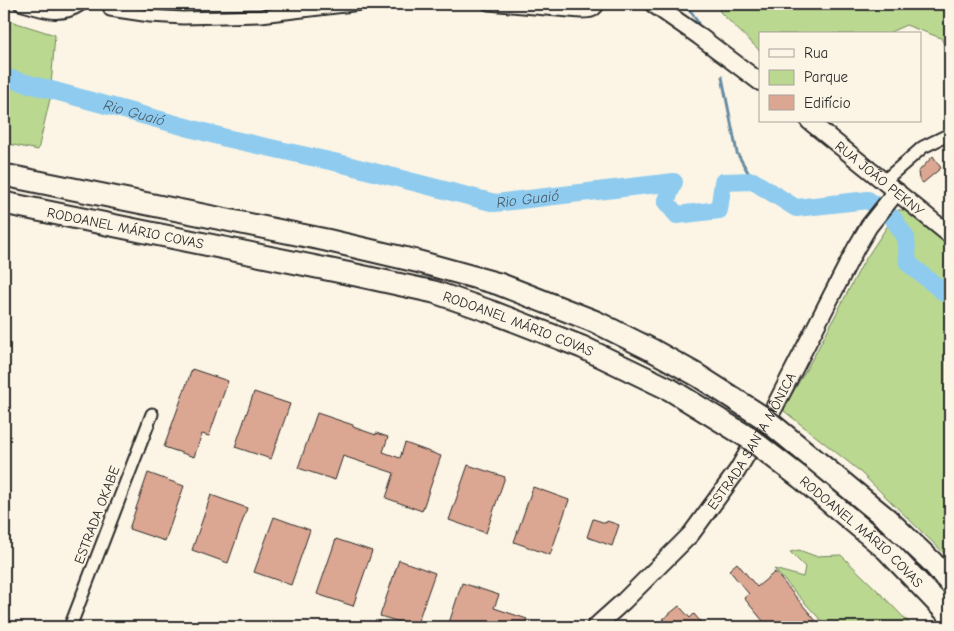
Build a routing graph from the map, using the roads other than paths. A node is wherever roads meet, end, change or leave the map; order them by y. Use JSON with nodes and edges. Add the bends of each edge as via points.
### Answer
{"nodes":[{"id":1,"x":20,"y":4,"type":"edge"},
{"id":2,"x":82,"y":4,"type":"edge"},
{"id":3,"x":361,"y":4,"type":"edge"},
{"id":4,"x":488,"y":4,"type":"edge"},
{"id":5,"x":599,"y":4,"type":"edge"},
{"id":6,"x":653,"y":4,"type":"edge"},
{"id":7,"x":110,"y":10,"type":"dead end"},
{"id":8,"x":759,"y":81,"type":"edge"},
{"id":9,"x":810,"y":122,"type":"edge"},
{"id":10,"x":950,"y":134,"type":"edge"},
{"id":11,"x":4,"y":175,"type":"edge"},
{"id":12,"x":884,"y":181,"type":"junction"},
{"id":13,"x":893,"y":196,"type":"junction"},
{"id":14,"x":4,"y":203,"type":"edge"},
{"id":15,"x":950,"y":235,"type":"edge"},
{"id":16,"x":152,"y":414,"type":"dead end"},
{"id":17,"x":950,"y":583,"type":"edge"},
{"id":18,"x":950,"y":616,"type":"edge"},
{"id":19,"x":70,"y":627,"type":"edge"},
{"id":20,"x":594,"y":627,"type":"edge"}],
"edges":[{"from":1,"to":2,"type":"street","via":[[59,13]]},
{"from":3,"to":7,"type":"street","via":[[261,16],[183,18]]},
{"from":4,"to":5,"type":"street","via":[[581,12],[592,12]]},
{"from":6,"to":8,"type":"main road"},
{"from":9,"to":12,"type":"main road","name":"RUA JOÃO PEKNY"},
{"from":10,"to":12,"type":"street","via":[[923,147]]},
{"from":11,"to":17,"type":"highway","name":"RODOANEL MÁRIO COVAS","bridge":true,"via":[[416,260],[499,284],[596,322],[697,375],[764,418],[887,519]]},
{"from":12,"to":13,"type":"main road","name":"RUA JOÃO PEKNY"},
{"from":13,"to":15,"type":"main road","name":"RUA JOÃO PEKNY"},
{"from":13,"to":20,"type":"main road","name":"ESTRADA SANTA MÔNICA","via":[[856,248],[774,408],[737,471],[691,534]]},
{"from":14,"to":18,"type":"highway","name":"RODOANEL MÁRIO COVAS","bridge":true,"via":[[434,292],[582,346],[671,390],[749,438],[886,550]]},
{"from":16,"to":19,"type":"street","name":"ESTRADA OKABE"}]}
